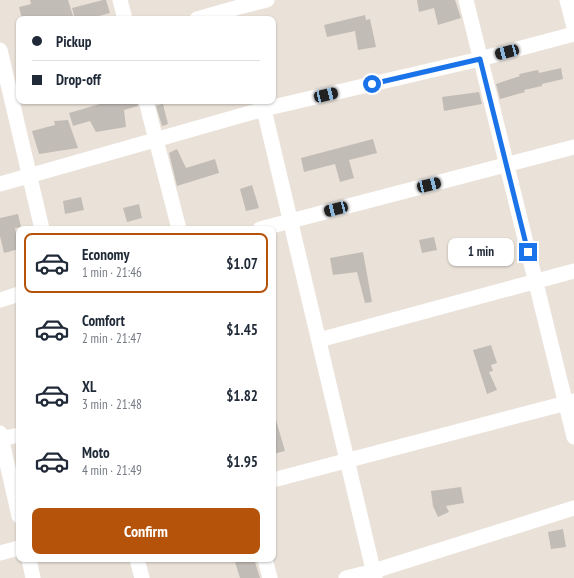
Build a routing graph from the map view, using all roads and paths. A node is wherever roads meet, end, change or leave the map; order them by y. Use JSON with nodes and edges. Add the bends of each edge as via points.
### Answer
{"nodes":[{"id":1,"x":120,"y":0,"type":"edge"},
{"id":2,"x":267,"y":0,"type":"edge"},
{"id":3,"x":466,"y":0,"type":"edge"},
{"id":4,"x":567,"y":0,"type":"edge"},
{"id":5,"x":240,"y":8,"type":"edge"},
{"id":6,"x":123,"y":16,"type":"edge"},
{"id":7,"x":209,"y":16,"type":"edge"},
{"id":8,"x":574,"y":27,"type":"edge"},
{"id":9,"x":574,"y":34,"type":"edge"},
{"id":10,"x":0,"y":50,"type":"edge"},
{"id":11,"x":480,"y":59,"type":"junction"},
{"id":12,"x":8,"y":75,"type":"edge"},
{"id":13,"x":276,"y":102,"type":"edge"},
{"id":14,"x":147,"y":104,"type":"edge"},
{"id":15,"x":263,"y":105,"type":"edge"},
{"id":16,"x":156,"y":140,"type":"junction"},
{"id":17,"x":574,"y":147,"type":"edge"},
{"id":18,"x":506,"y":165,"type":"junction"},
{"id":19,"x":29,"y":176,"type":"junction"},
{"id":20,"x":0,"y":184,"type":"edge"},
{"id":21,"x":290,"y":221,"type":"junction"},
{"id":22,"x":41,"y":226,"type":"edge"},
{"id":23,"x":178,"y":226,"type":"edge"},
{"id":24,"x":271,"y":226,"type":"edge"},
{"id":25,"x":574,"y":271,"type":"edge"},
{"id":26,"x":535,"y":281,"type":"junction"},
{"id":27,"x":16,"y":295,"type":"edge"},
{"id":28,"x":0,"y":300,"type":"edge"},
{"id":29,"x":319,"y":340,"type":"junction"},
{"id":30,"x":570,"y":402,"type":"edge"},
{"id":31,"x":16,"y":435,"type":"edge"},
{"id":32,"x":0,"y":437,"type":"edge"},
{"id":33,"x":574,"y":437,"type":"edge"},
{"id":34,"x":347,"y":461,"type":"junction"},
{"id":35,"x":276,"y":479,"type":"edge"},
{"id":36,"x":16,"y":504,"type":"edge"},
{"id":37,"x":574,"y":508,"type":"edge"},
{"id":38,"x":16,"y":549,"type":"edge"},
{"id":39,"x":0,"y":553,"type":"edge"},
{"id":40,"x":30,"y":562,"type":"edge"},
{"id":41,"x":138,"y":562,"type":"edge"},
{"id":42,"x":266,"y":562,"type":"edge"},
{"id":43,"x":375,"y":575,"type":"edge"},
{"id":44,"x":33,"y":578,"type":"edge"},
{"id":45,"x":142,"y":578,"type":"edge"},
{"id":46,"x":270,"y":578,"type":"edge"},
{"id":47,"x":346,"y":578,"type":"edge"}],
"edges":[{"from":1,"to":6,"type":"street"},
{"from":2,"to":5,"type":"street"},
{"from":3,"to":11,"type":"street"},
{"from":4,"to":8,"type":"street"},
{"from":5,"to":7,"type":"street"},
{"from":9,"to":11,"type":"street"},
{"from":10,"to":12,"type":"street"},
{"from":11,"to":13,"type":"street"},
{"from":11,"to":18,"type":"street"},
{"from":12,"to":19,"type":"street"},
{"from":14,"to":16,"type":"street"},
{"from":15,"to":16,"type":"street"},
{"from":15,"to":21,"type":"street"},
{"from":16,"to":19,"type":"street"},
{"from":16,"to":23,"type":"street"},
{"from":17,"to":18,"type":"street"},
{"from":18,"to":21,"type":"street"},
{"from":18,"to":26,"type":"street"},
{"from":19,"to":20,"type":"street"},
{"from":19,"to":22,"type":"street"},
{"from":21,"to":24,"type":"street"},
{"from":21,"to":29,"type":"street"},
{"from":25,"to":26,"type":"street"},
{"from":26,"to":29,"type":"street"},
{"from":26,"to":30,"type":"street"},
{"from":27,"to":28,"type":"street"},
{"from":29,"to":34,"type":"street"},
{"from":30,"to":33,"type":"street"},
{"from":30,"to":34,"type":"street"},
{"from":31,"to":32,"type":"street"},
{"from":32,"to":36,"type":"street"},
{"from":34,"to":35,"type":"street"},
{"from":34,"to":43,"type":"street"},
{"from":37,"to":43,"type":"street"},
{"from":38,"to":39,"type":"street"},
{"from":40,"to":44,"type":"street"},
{"from":41,"to":45,"type":"street"},
{"from":42,"to":46,"type":"street"},
{"from":43,"to":47,"type":"street"}]}
